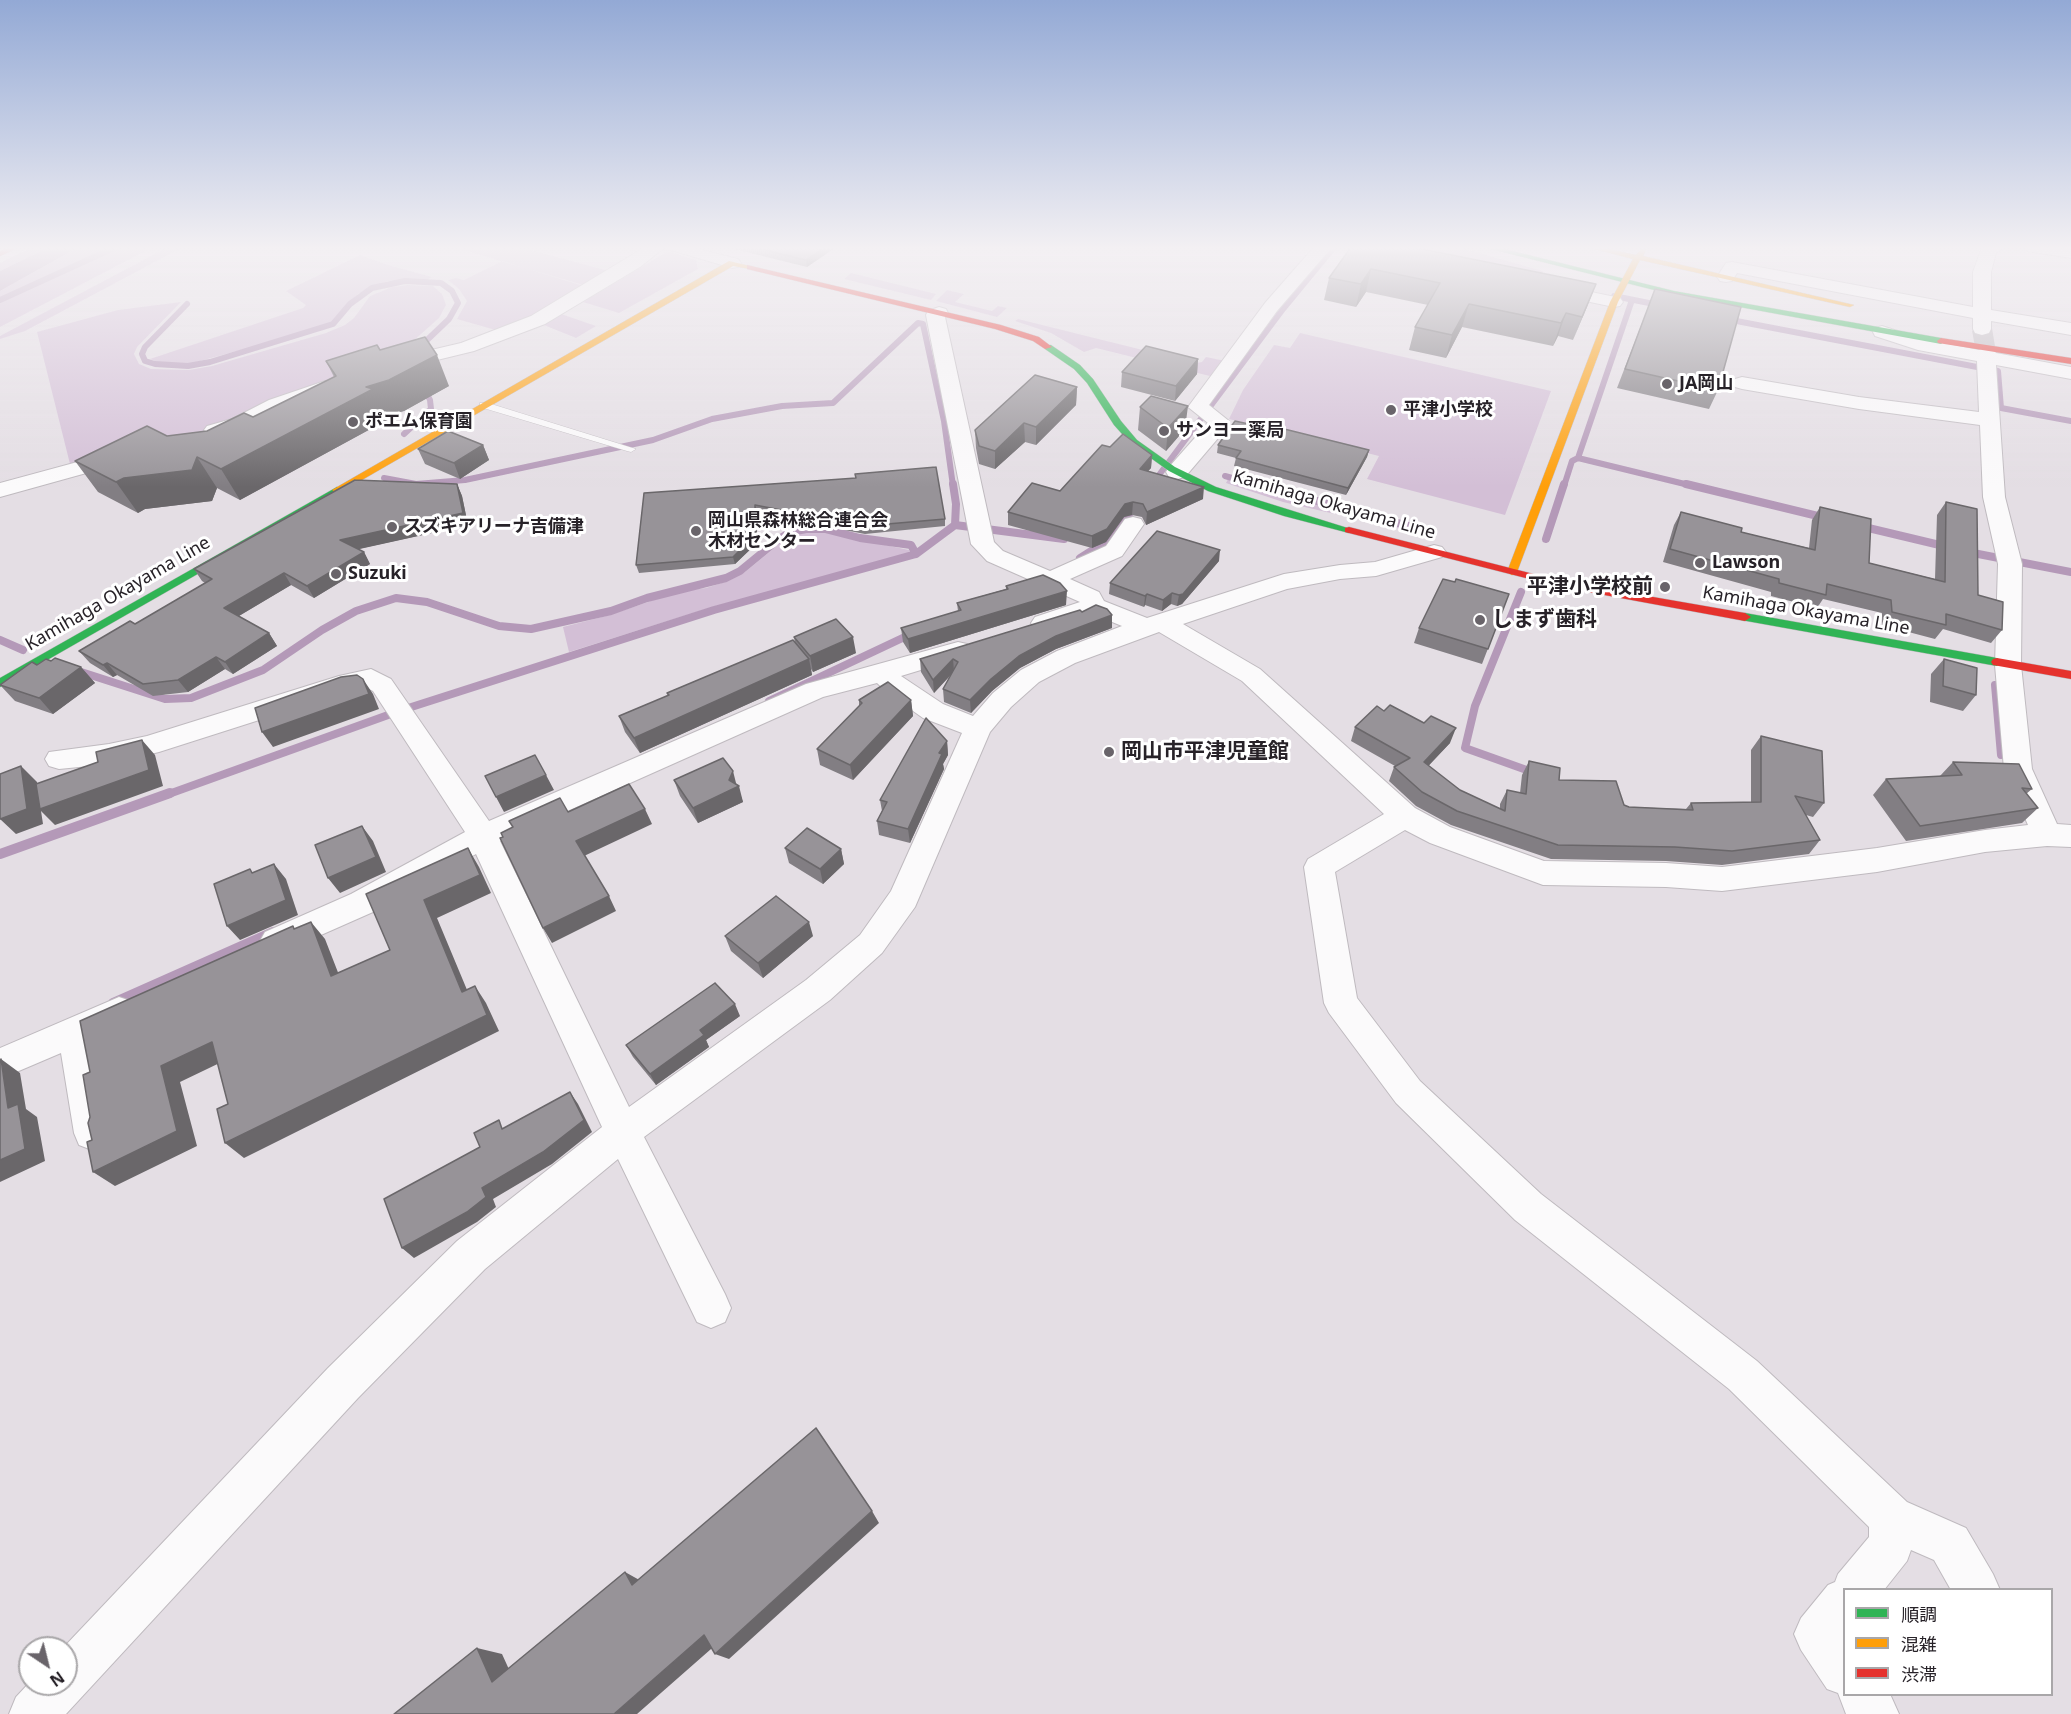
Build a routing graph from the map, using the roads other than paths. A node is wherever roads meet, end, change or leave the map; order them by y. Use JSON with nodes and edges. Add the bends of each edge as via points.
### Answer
{"nodes":[{"id":1,"x":520,"y":327,"type":"edge"},
{"id":2,"x":620,"y":327,"type":"edge"},
{"id":3,"x":937,"y":327,"type":"edge"},
{"id":4,"x":991,"y":327,"type":"edge"},
{"id":5,"x":1256,"y":327,"type":"edge"},
{"id":6,"x":1605,"y":327,"type":"edge"},
{"id":7,"x":1855,"y":327,"type":"edge"},
{"id":8,"x":2049,"y":327,"type":"edge"},
{"id":9,"x":1956,"y":329,"type":"dead end"},
{"id":10,"x":2071,"y":329,"type":"edge"},
{"id":11,"x":1882,"y":332,"type":"junction"},
{"id":12,"x":2071,"y":353,"type":"edge"},
{"id":13,"x":2071,"y":361,"type":"edge"},
{"id":14,"x":1987,"y":362,"type":"junction"},
{"id":15,"x":378,"y":370,"type":"edge"},
{"id":16,"x":2071,"y":373,"type":"edge"},
{"id":17,"x":344,"y":381,"type":"edge"},
{"id":18,"x":1742,"y":383,"type":"dead end"},
{"id":19,"x":484,"y":405,"type":"junction"},
{"id":20,"x":1989,"y":420,"type":"junction"},
{"id":21,"x":193,"y":436,"type":"edge"},
{"id":22,"x":631,"y":449,"type":"dead end"},
{"id":23,"x":136,"y":452,"type":"edge"},
{"id":24,"x":1174,"y":471,"type":"junction"},
{"id":25,"x":0,"y":490,"type":"edge"},
{"id":26,"x":1133,"y":524,"type":"dead end"},
{"id":27,"x":1374,"y":538,"type":"junction"},
{"id":28,"x":1434,"y":552,"type":"junction"},
{"id":29,"x":1340,"y":572,"type":"junction"},
{"id":30,"x":1512,"y":572,"type":"junction"},
{"id":31,"x":1045,"y":576,"type":"junction"},
{"id":32,"x":1094,"y":607,"type":"junction"},
{"id":33,"x":1154,"y":625,"type":"junction"},
{"id":34,"x":1016,"y":632,"type":"edge"},
{"id":35,"x":983,"y":642,"type":"edge"},
{"id":36,"x":2008,"y":665,"type":"junction"},
{"id":37,"x":882,"y":673,"type":"junction"},
{"id":38,"x":2071,"y":675,"type":"edge"},
{"id":39,"x":0,"y":683,"type":"edge"},
{"id":40,"x":978,"y":728,"type":"junction"},
{"id":41,"x":59,"y":759,"type":"dead end"},
{"id":42,"x":1405,"y":816,"type":"junction"},
{"id":43,"x":480,"y":832,"type":"junction"},
{"id":44,"x":2059,"y":835,"type":"edge"},
{"id":45,"x":255,"y":950,"type":"edge"},
{"id":46,"x":149,"y":998,"type":"edge"},
{"id":47,"x":74,"y":1031,"type":"junction"},
{"id":48,"x":0,"y":1064,"type":"edge"},
{"id":49,"x":623,"y":1132,"type":"junction"},
{"id":50,"x":92,"y":1133,"type":"edge"},
{"id":51,"x":711,"y":1308,"type":"dead end"},
{"id":52,"x":1891,"y":1518,"type":"junction"},
{"id":53,"x":1856,"y":1588,"type":"edge"},
{"id":54,"x":1976,"y":1588,"type":"edge"},
{"id":55,"x":1843,"y":1603,"type":"edge"},
{"id":56,"x":78,"y":1665,"type":"edge"},
{"id":57,"x":1843,"y":1669,"type":"edge"},
{"id":58,"x":50,"y":1696,"type":"edge"},
{"id":59,"x":1862,"y":1696,"type":"edge"},
{"id":60,"x":33,"y":1714,"type":"edge"},
{"id":61,"x":1875,"y":1714,"type":"edge"}],
"edges":[{"from":1,"to":15,"type":"street","via":[[467,347]]},
{"from":2,"to":19,"type":"main road","name":"Kamihaga Okayama Line"},
{"from":3,"to":31,"type":"street","via":[[983,544],[995,556]]},
{"from":4,"to":24,"type":"main road","name":"Kamihaga Okayama Line","via":[[1036,339],[1061,354],[1090,381],[1134,442]]},
{"from":5,"to":24,"type":"street","via":[[1198,407],[1219,421],[1215,430]]},
{"from":6,"to":30,"type":"main road"},
{"from":7,"to":11,"type":"main road"},
{"from":8,"to":10,"type":"street"},
{"from":9,"to":12,"type":"main road"},
{"from":11,"to":13,"type":"main road"},
{"from":11,"to":14,"type":"street"},
{"from":14,"to":16,"type":"street"},
{"from":14,"to":20,"type":"street"},
{"from":17,"to":21,"type":"street","via":[[276,404],[239,423]]},
{"from":18,"to":20,"type":"street"},
{"from":19,"to":22,"type":"lane"},
{"from":19,"to":39,"type":"main road","name":"Kamihaga Okayama Line"},
{"from":20,"to":36,"type":"street","via":[[1994,497],[2008,559]]},
{"from":23,"to":25,"type":"street"},
{"from":24,"to":27,"type":"main road","name":"Kamihaga Okayama Line","via":[[1212,489],[1277,511]]},
{"from":26,"to":31,"type":"street","via":[[1114,551]]},
{"from":27,"to":28,"type":"main road","name":"Kamihaga Okayama Line"},
{"from":27,"to":29,"type":"street","via":[[1362,557]]},
{"from":28,"to":29,"type":"street","via":[[1376,569]]},
{"from":28,"to":30,"type":"main road","name":"Kamihaga Okayama Line"},
{"from":29,"to":33,"type":"street","via":[[1284,582]]},
{"from":30,"to":36,"type":"main road","name":"Kamihaga Okayama Line","via":[[1741,618]]},
{"from":31,"to":32,"type":"street","via":[[1090,597]]},
{"from":32,"to":33,"type":"street"},
{"from":32,"to":34,"type":"street"},
{"from":33,"to":40,"type":"street","via":[[1066,657],[1030,676]]},
{"from":33,"to":42,"type":"street","via":[[1251,675]]},
{"from":35,"to":37,"type":"street"},
{"from":36,"to":38,"type":"main road","name":"Kamihaga Okayama Line"},
{"from":36,"to":44,"type":"street","via":[[2018,769]]},
{"from":37,"to":40,"type":"street","via":[[933,711]]},
{"from":37,"to":43,"type":"street","via":[[815,690]]},
{"from":40,"to":49,"type":"street","via":[[904,898],[871,944],[818,990]]},
{"from":41,"to":43,"type":"street","via":[[149,745],[371,678],[382,685]]},
{"from":42,"to":44,"type":"street","via":[[1440,835],[1543,873],[1722,879],[1877,860],[1985,841]]},
{"from":42,"to":52,"type":"street","via":[[1319,867],[1341,1004],[1408,1092],[1528,1208],[1743,1375]]},
{"from":43,"to":45,"type":"street","via":[[362,903]]},
{"from":43,"to":49,"type":"street"},
{"from":46,"to":47,"type":"street"},
{"from":47,"to":48,"type":"street"},
{"from":47,"to":50,"type":"street"},
{"from":49,"to":51,"type":"street"},
{"from":49,"to":56,"type":"street","via":[[471,1255],[343,1383]]},
{"from":52,"to":53,"type":"street","via":[[1891,1545]]},
{"from":52,"to":54,"type":"street","via":[[1950,1544]]},
{"from":55,"to":57,"type":"street","via":[[1817,1634]]},
{"from":58,"to":60,"type":"street"},
{"from":59,"to":61,"type":"street"}]}
